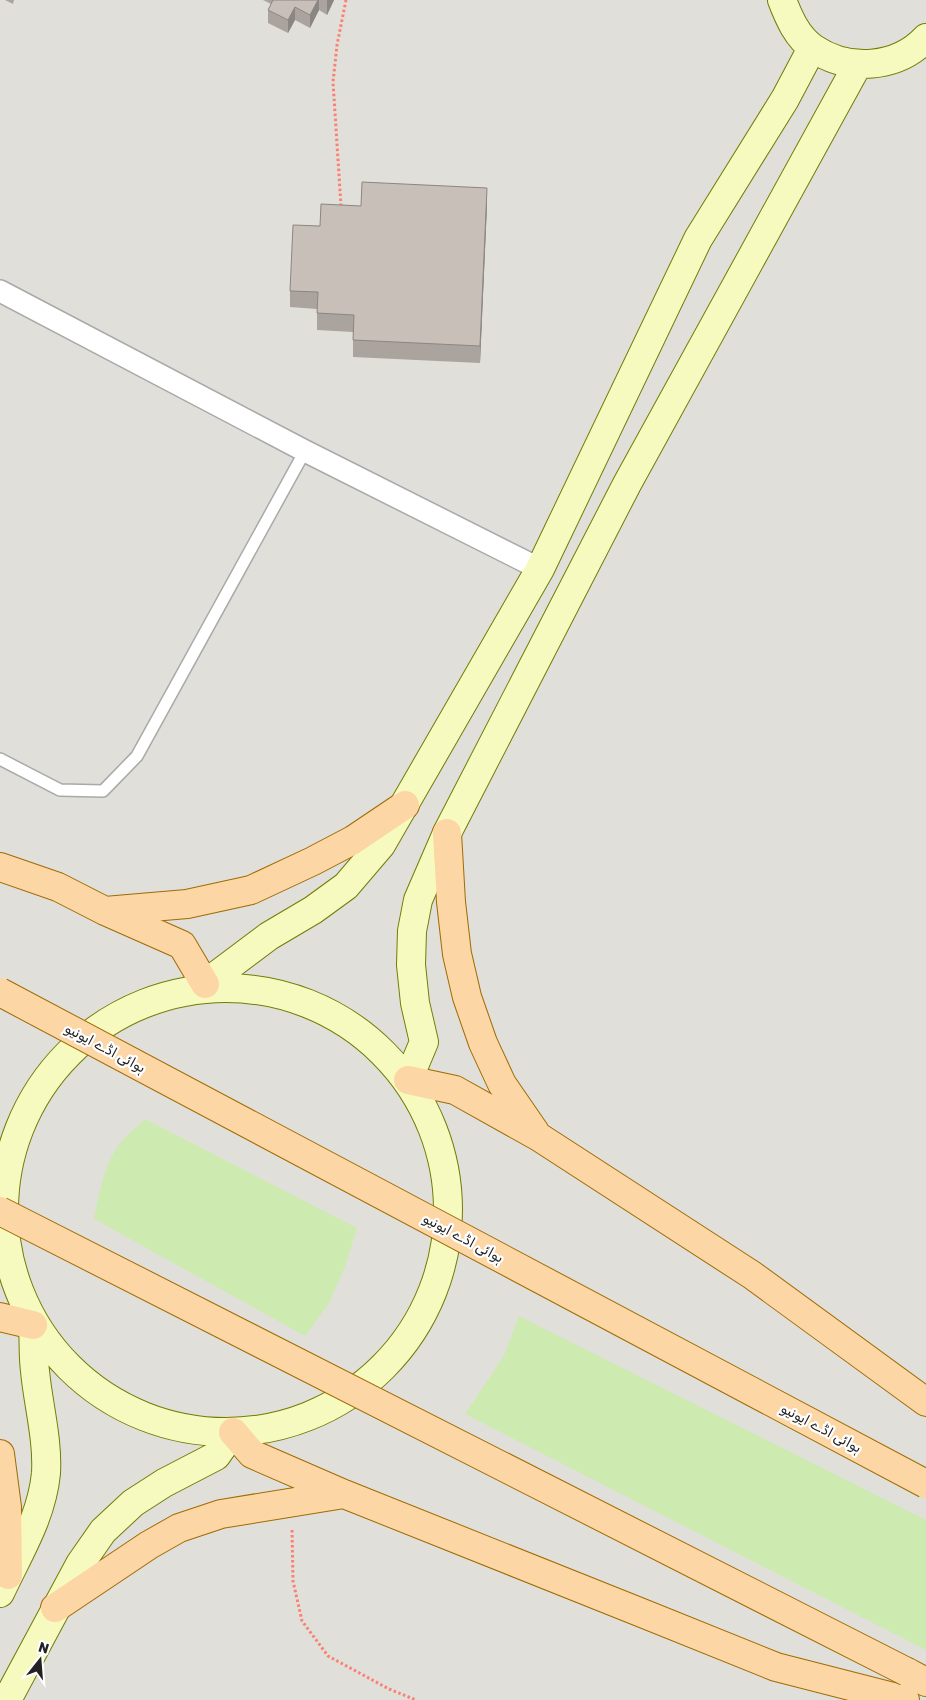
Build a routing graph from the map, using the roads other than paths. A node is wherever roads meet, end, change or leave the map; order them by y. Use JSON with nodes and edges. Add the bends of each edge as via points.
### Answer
{"nodes":[{"id":1,"x":782,"y":0,"type":"edge"},
{"id":2,"x":926,"y":38,"type":"edge"},
{"id":3,"x":812,"y":48,"type":"junction"},
{"id":4,"x":858,"y":64,"type":"junction"},
{"id":5,"x":0,"y":291,"type":"edge"},
{"id":6,"x":305,"y":451,"type":"junction"},
{"id":7,"x":540,"y":569,"type":"junction"},
{"id":8,"x":0,"y":758,"type":"edge"},
{"id":9,"x":405,"y":805,"type":"junction"},
{"id":10,"x":447,"y":833,"type":"junction"},
{"id":11,"x":0,"y":867,"type":"edge"},
{"id":12,"x":105,"y":911,"type":"junction"},
{"id":13,"x":205,"y":984,"type":"junction"},
{"id":14,"x":0,"y":992,"type":"edge"},
{"id":15,"x":408,"y":1080,"type":"junction"},
{"id":16,"x":539,"y":1137,"type":"junction"},
{"id":17,"x":0,"y":1210,"type":"edge"},
{"id":18,"x":0,"y":1317,"type":"edge"},
{"id":19,"x":33,"y":1325,"type":"junction"},
{"id":20,"x":926,"y":1402,"type":"edge"},
{"id":21,"x":233,"y":1432,"type":"junction"},
{"id":22,"x":0,"y":1454,"type":"edge"},
{"id":23,"x":926,"y":1484,"type":"edge"},
{"id":24,"x":344,"y":1494,"type":"junction"},
{"id":25,"x":4,"y":1584,"type":"edge"},
{"id":26,"x":55,"y":1608,"type":"junction"},
{"id":27,"x":917,"y":1677,"type":"edge"},
{"id":28,"x":7,"y":1700,"type":"edge"},
{"id":29,"x":905,"y":1700,"type":"edge"}],
"edges":[{"from":1,"to":3,"type":"street","via":[[793,27]]},
{"from":2,"to":4,"type":"street","via":[[917,48],[892,61]]},
{"from":3,"to":4,"type":"street","via":[[837,61]]},
{"from":3,"to":7,"type":"street","via":[[785,99],[698,239]]},
{"from":4,"to":10,"type":"street","via":[[627,484]]},
{"from":5,"to":6,"type":"street"},
{"from":6,"to":7,"type":"street"},
{"from":6,"to":8,"type":"lane","via":[[137,756],[103,791],[60,790]]},
{"from":7,"to":9,"type":"street"},
{"from":9,"to":12,"type":"main road","via":[[353,840],[251,890],[187,904]]},
{"from":9,"to":13,"type":"street","via":[[381,845],[346,886],[269,936]]},
{"from":10,"to":15,"type":"street","via":[[418,900],[412,931],[415,1002],[424,1042]]},
{"from":10,"to":16,"type":"main road","via":[[457,954],[467,997],[502,1084]]},
{"from":11,"to":12,"type":"main road","via":[[58,888]]},
{"from":12,"to":13,"type":"main road","via":[[182,945]]},
{"from":13,"to":15,"type":"street","via":[[261,991],[325,1011],[380,1050]]},
{"from":13,"to":19,"type":"street","via":[[146,1002],[98,1028],[57,1064],[27,1109],[8,1160],[3,1215],[11,1268]]},
{"from":14,"to":23,"type":"main road","name":"ہوائی اڈے ایونیو","bridge":true},
{"from":15,"to":16,"type":"main road","via":[[455,1090]]},
{"from":15,"to":21,"type":"street","via":[[431,1124],[443,1160],[448,1199],[447,1237],[439,1275],[425,1310],[404,1343],[379,1372],[348,1395],[314,1414],[278,1426]]},
{"from":16,"to":20,"type":"main road","via":[[752,1275]]},
{"from":17,"to":27,"type":"main road","bridge":true},
{"from":18,"to":19,"type":"main road"},
{"from":19,"to":21,"type":"street","via":[[62,1360],[109,1399],[164,1423]]},
{"from":19,"to":25,"type":"street","via":[[46,1474],[29,1536]]},
{"from":21,"to":24,"type":"main road","via":[[252,1454]]},
{"from":21,"to":26,"type":"street","via":[[216,1456],[133,1503],[103,1531]]},
{"from":22,"to":25,"type":"main road","via":[[7,1507]]},
{"from":24,"to":26,"type":"main road","via":[[221,1514],[179,1528]]},
{"from":24,"to":29,"type":"main road","via":[[776,1667]]},
{"from":26,"to":28,"type":"street"}]}
